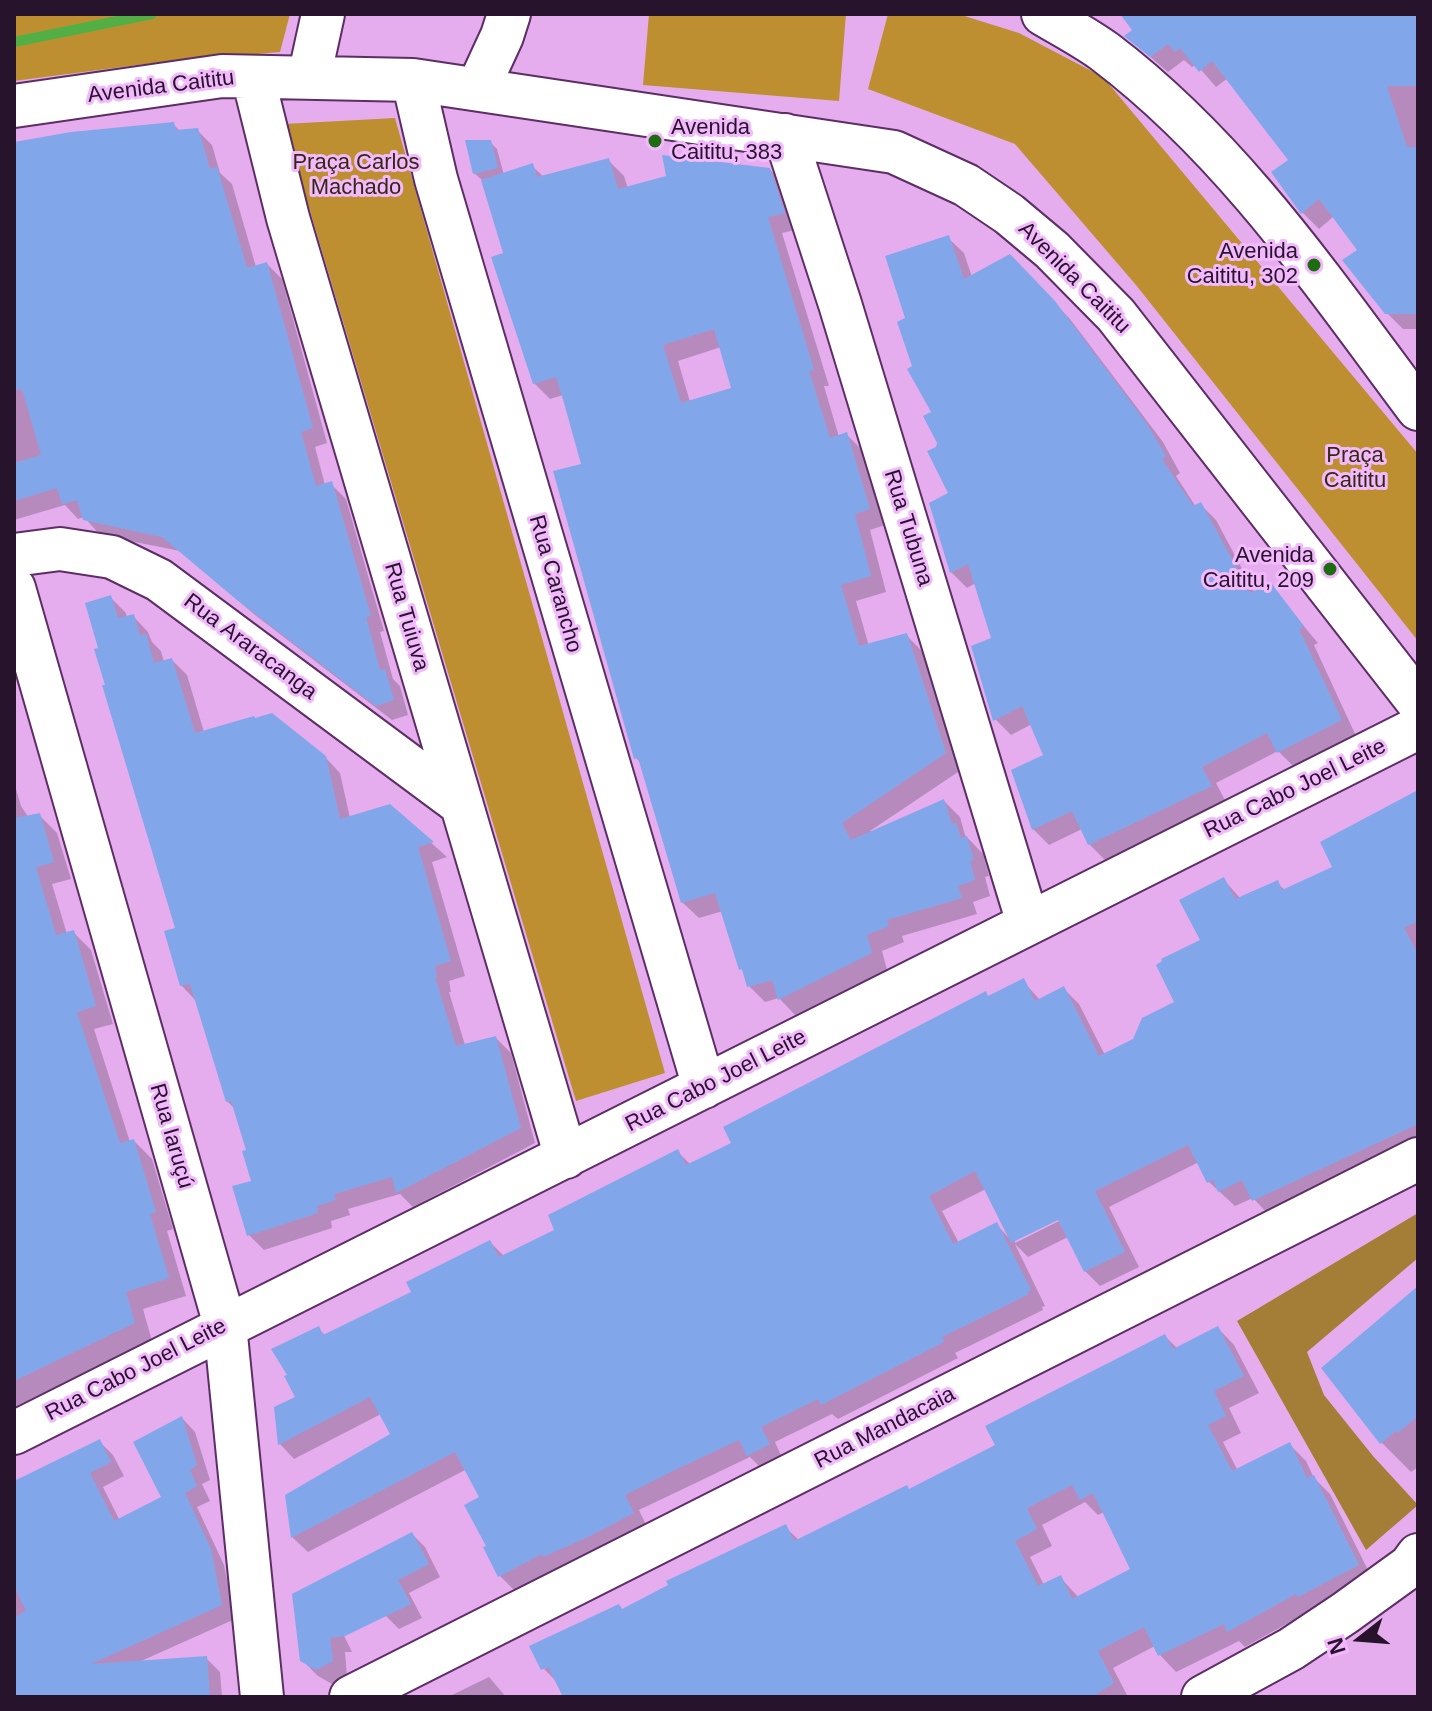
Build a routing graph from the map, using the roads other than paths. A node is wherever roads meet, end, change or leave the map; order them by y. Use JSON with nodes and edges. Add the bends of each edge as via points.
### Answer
{"nodes":[{"id":1,"x":323,"y":14,"type":"edge"},
{"id":2,"x":509,"y":14,"type":"edge"},
{"id":3,"x":1043,"y":14,"type":"edge"},
{"id":4,"x":253,"y":77,"type":"junction"},
{"id":5,"x":309,"y":78,"type":"junction"},
{"id":6,"x":413,"y":80,"type":"junction"},
{"id":7,"x":478,"y":88,"type":"junction"},
{"id":8,"x":14,"y":106,"type":"edge"},
{"id":9,"x":785,"y":135,"type":"junction"},
{"id":10,"x":1418,"y":409,"type":"edge"},
{"id":11,"x":14,"y":555,"type":"edge"},
{"id":12,"x":14,"y":588,"type":"edge"},
{"id":13,"x":1418,"y":702,"type":"edge"},
{"id":14,"x":1418,"y":728,"type":"edge"},
{"id":15,"x":462,"y":805,"type":"junction"},
{"id":16,"x":1028,"y":923,"type":"junction"},
{"id":17,"x":704,"y":1087,"type":"junction"},
{"id":18,"x":566,"y":1157,"type":"junction"},
{"id":19,"x":1418,"y":1159,"type":"edge"},
{"id":20,"x":225,"y":1325,"type":"junction"},
{"id":21,"x":14,"y":1433,"type":"edge"},
{"id":22,"x":1418,"y":1555,"type":"edge"},
{"id":23,"x":262,"y":1697,"type":"edge"},
{"id":24,"x":351,"y":1697,"type":"edge"},
{"id":25,"x":1203,"y":1697,"type":"edge"}],
"edges":[{"from":1,"to":5,"type":"street"},
{"from":2,"to":7,"type":"street"},
{"from":3,"to":10,"type":"street","via":[[1104,51],[1186,120],[1262,202]]},
{"from":4,"to":5,"type":"street","name":"Avenida Caititu"},
{"from":4,"to":8,"type":"street","name":"Avenida Caititu","via":[[222,76]]},
{"from":4,"to":15,"type":"street","name":"Rua Tuiuva","via":[[288,218]]},
{"from":5,"to":6,"type":"street","name":"Avenida Caititu"},
{"from":6,"to":7,"type":"street","name":"Avenida Caititu"},
{"from":6,"to":17,"type":"street","name":"Rua Carancho","via":[[436,179]]},
{"from":7,"to":9,"type":"street","name":"Avenida Caititu"},
{"from":9,"to":13,"type":"street","name":"Avenida Caititu","via":[[894,152],[966,185],[1052,250],[1116,315]]},
{"from":9,"to":16,"type":"street","name":"Rua Tubuna"},
{"from":11,"to":15,"type":"street","name":"Rua Araracanga","via":[[60,549],[112,557],[159,580]]},
{"from":12,"to":20,"type":"street","name":"Rua Iaruçú"},
{"from":14,"to":16,"type":"street","name":"Rua Cabo Joel Leite"},
{"from":15,"to":18,"type":"street","name":"Rua Tuiuva"},
{"from":16,"to":17,"type":"street","name":"Rua Cabo Joel Leite"},
{"from":17,"to":18,"type":"street","name":"Rua Cabo Joel Leite"},
{"from":18,"to":20,"type":"street","name":"Rua Cabo Joel Leite"},
{"from":19,"to":24,"type":"street","name":"Rua Mandacaia"},
{"from":20,"to":21,"type":"street","name":"Rua Cabo Joel Leite"},
{"from":20,"to":23,"type":"street","name":"Rua Iaruçú"},
{"from":22,"to":25,"type":"street","via":[[1410,1566],[1291,1649]]}]}
